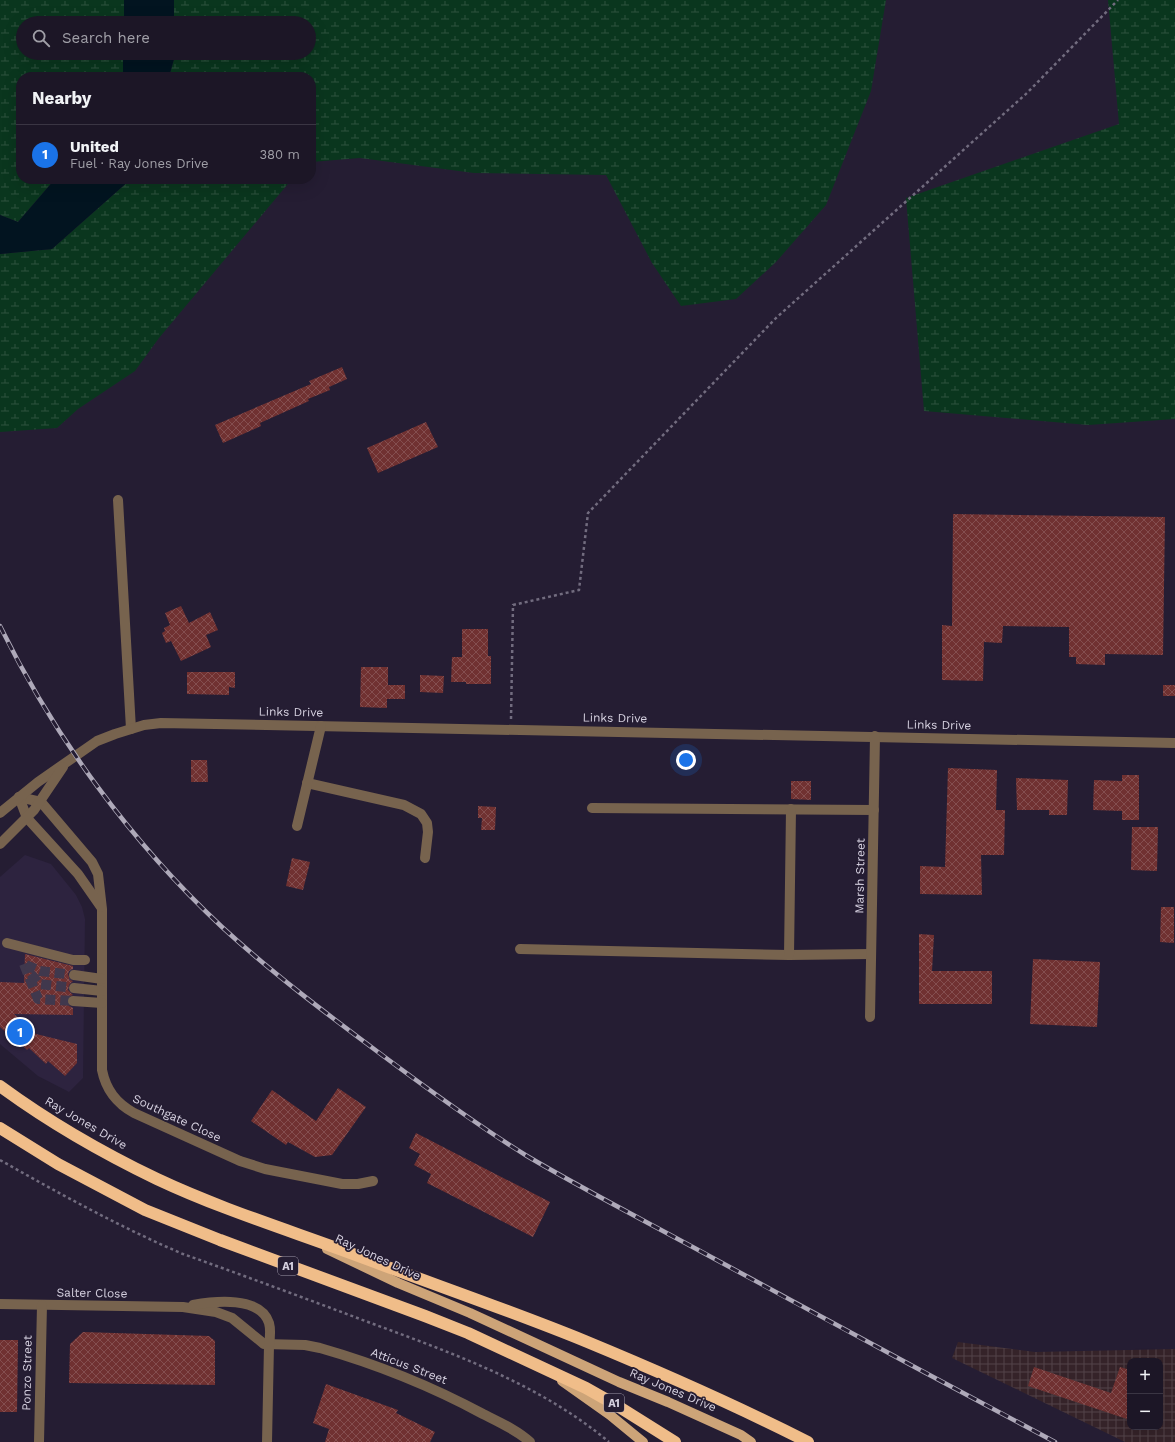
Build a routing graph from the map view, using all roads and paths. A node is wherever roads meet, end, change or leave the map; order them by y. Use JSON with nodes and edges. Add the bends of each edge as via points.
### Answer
{"nodes":[{"id":1,"x":1118,"y":0,"type":"edge"},
{"id":2,"x":118,"y":500,"type":"dead end"},
{"id":3,"x":321,"y":726,"type":"junction"},
{"id":4,"x":130,"y":729,"type":"junction"},
{"id":5,"x":510,"y":729,"type":"junction"},
{"id":6,"x":875,"y":736,"type":"junction"},
{"id":7,"x":1175,"y":743,"type":"edge"},
{"id":8,"x":65,"y":764,"type":"junction"},
{"id":9,"x":307,"y":783,"type":"junction"},
{"id":10,"x":20,"y":797,"type":"junction"},
{"id":11,"x":40,"y":802,"type":"junction"},
{"id":12,"x":592,"y":808,"type":"dead end"},
{"id":13,"x":791,"y":809,"type":"junction"},
{"id":14,"x":874,"y":810,"type":"junction"},
{"id":15,"x":0,"y":813,"type":"edge"},
{"id":16,"x":27,"y":818,"type":"junction"},
{"id":17,"x":297,"y":826,"type":"dead end"},
{"id":18,"x":0,"y":844,"type":"edge"},
{"id":19,"x":425,"y":858,"type":"dead end"},
{"id":20,"x":102,"y":909,"type":"junction"},
{"id":21,"x":6,"y":943,"type":"dead end"},
{"id":22,"x":520,"y":949,"type":"dead end"},
{"id":23,"x":871,"y":954,"type":"junction"},
{"id":24,"x":789,"y":955,"type":"junction"},
{"id":25,"x":85,"y":960,"type":"dead end"},
{"id":26,"x":74,"y":975,"type":"tunnel mouth"},
{"id":27,"x":102,"y":979,"type":"junction"},
{"id":28,"x":74,"y":988,"type":"tunnel mouth"},
{"id":29,"x":102,"y":991,"type":"junction"},
{"id":30,"x":73,"y":1002,"type":"tunnel mouth"},
{"id":31,"x":102,"y":1003,"type":"junction"},
{"id":32,"x":870,"y":1017,"type":"dead end"},
{"id":33,"x":0,"y":1086,"type":"edge"},
{"id":34,"x":0,"y":1128,"type":"edge"},
{"id":35,"x":0,"y":1160,"type":"edge"},
{"id":36,"x":372,"y":1181,"type":"dead end"},
{"id":37,"x":293,"y":1232,"type":"junction"},
{"id":38,"x":0,"y":1304,"type":"edge"},
{"id":39,"x":42,"y":1305,"type":"junction"},
{"id":40,"x":183,"y":1307,"type":"junction"},
{"id":41,"x":269,"y":1345,"type":"junction"},
{"id":42,"x":550,"y":1372,"type":"junction"},
{"id":43,"x":39,"y":1442,"type":"edge"},
{"id":44,"x":267,"y":1442,"type":"edge"},
{"id":45,"x":530,"y":1442,"type":"edge"},
{"id":46,"x":609,"y":1442,"type":"edge"},
{"id":47,"x":643,"y":1442,"type":"edge"},
{"id":48,"x":675,"y":1442,"type":"edge"},
{"id":49,"x":751,"y":1442,"type":"edge"},
{"id":50,"x":808,"y":1442,"type":"edge"}],
"edges":[{"from":1,"to":5,"type":"path","via":[[1027,93],[776,318],[588,513],[579,590],[513,605]]},
{"from":2,"to":4,"type":"street"},
{"from":3,"to":4,"type":"street","name":"Links Drive","via":[[168,723]]},
{"from":3,"to":5,"type":"street","name":"Links Drive"},
{"from":3,"to":9,"type":"street"},
{"from":4,"to":8,"type":"street","name":"Links Drive","via":[[97,741]]},
{"from":5,"to":6,"type":"street","name":"Links Drive"},
{"from":6,"to":7,"type":"street","name":"Links Drive"},
{"from":6,"to":14,"type":"street","name":"Marsh Street"},
{"from":8,"to":10,"type":"street","name":"Links Drive"},
{"from":8,"to":11,"type":"street","name":"Links Drive"},
{"from":9,"to":17,"type":"street"},
{"from":9,"to":19,"type":"street","via":[[404,805],[420,814],[427,823]]},
{"from":10,"to":11,"type":"street"},
{"from":10,"to":15,"type":"street","name":"Links Drive"},
{"from":10,"to":16,"type":"street"},
{"from":11,"to":16,"type":"street","name":"Links Drive"},
{"from":11,"to":20,"type":"street","name":"Southgate Close","via":[[94,865],[100,882]]},
{"from":12,"to":13,"type":"street"},
{"from":13,"to":14,"type":"street"},
{"from":13,"to":24,"type":"street"},
{"from":14,"to":23,"type":"street","name":"Marsh Street"},
{"from":16,"to":18,"type":"street","name":"Links Drive"},
{"from":16,"to":20,"type":"street","via":[[78,874]]},
{"from":20,"to":27,"type":"street","name":"Southgate Close"},
{"from":21,"to":25,"type":"street","via":[[73,960]]},
{"from":22,"to":24,"type":"street"},
{"from":23,"to":24,"type":"street"},
{"from":23,"to":32,"type":"street","name":"Marsh Street"},
{"from":26,"to":27,"type":"street"},
{"from":27,"to":29,"type":"street","name":"Southgate Close"},
{"from":28,"to":29,"type":"street"},
{"from":29,"to":31,"type":"street","name":"Southgate Close"},
{"from":30,"to":31,"type":"street"},
{"from":31,"to":36,"type":"street","name":"Southgate Close","via":[[104,1079],[111,1095],[123,1107],[240,1161],[259,1167],[342,1184]]},
{"from":33,"to":37,"type":"highway","name":"Ray Jones Drive","via":[[95,1146],[156,1178],[223,1207]]},
{"from":34,"to":42,"type":"highway","number":"A1","via":[[58,1164],[145,1210],[425,1316]]},
{"from":35,"to":46,"type":"path","via":[[80,1205],[158,1243],[498,1373],[575,1415]]},
{"from":37,"to":49,"type":"main road","name":"Ray Jones Drive","via":[[371,1270]]},
{"from":37,"to":50,"type":"highway","via":[[584,1341],[747,1412]]},
{"from":38,"to":39,"type":"street","name":"Salter Close"},
{"from":39,"to":40,"type":"street","name":"Salter Close"},
{"from":39,"to":43,"type":"street","name":"Ponzo Street"},
{"from":40,"to":41,"type":"street","name":"Salter Close","via":[[216,1312],[232,1318],[259,1341]]},
{"from":40,"to":41,"type":"street","name":"Salter Close","via":[[222,1302],[251,1306],[262,1313],[269,1323]]},
{"from":41,"to":44,"type":"street","name":"Salter Close"},
{"from":41,"to":45,"type":"street","name":"Atticus Street","via":[[305,1345],[320,1348],[415,1380],[447,1394]]},
{"from":42,"to":47,"type":"main road"},
{"from":42,"to":48,"type":"highway","number":"A1","via":[[598,1395]]}]}
